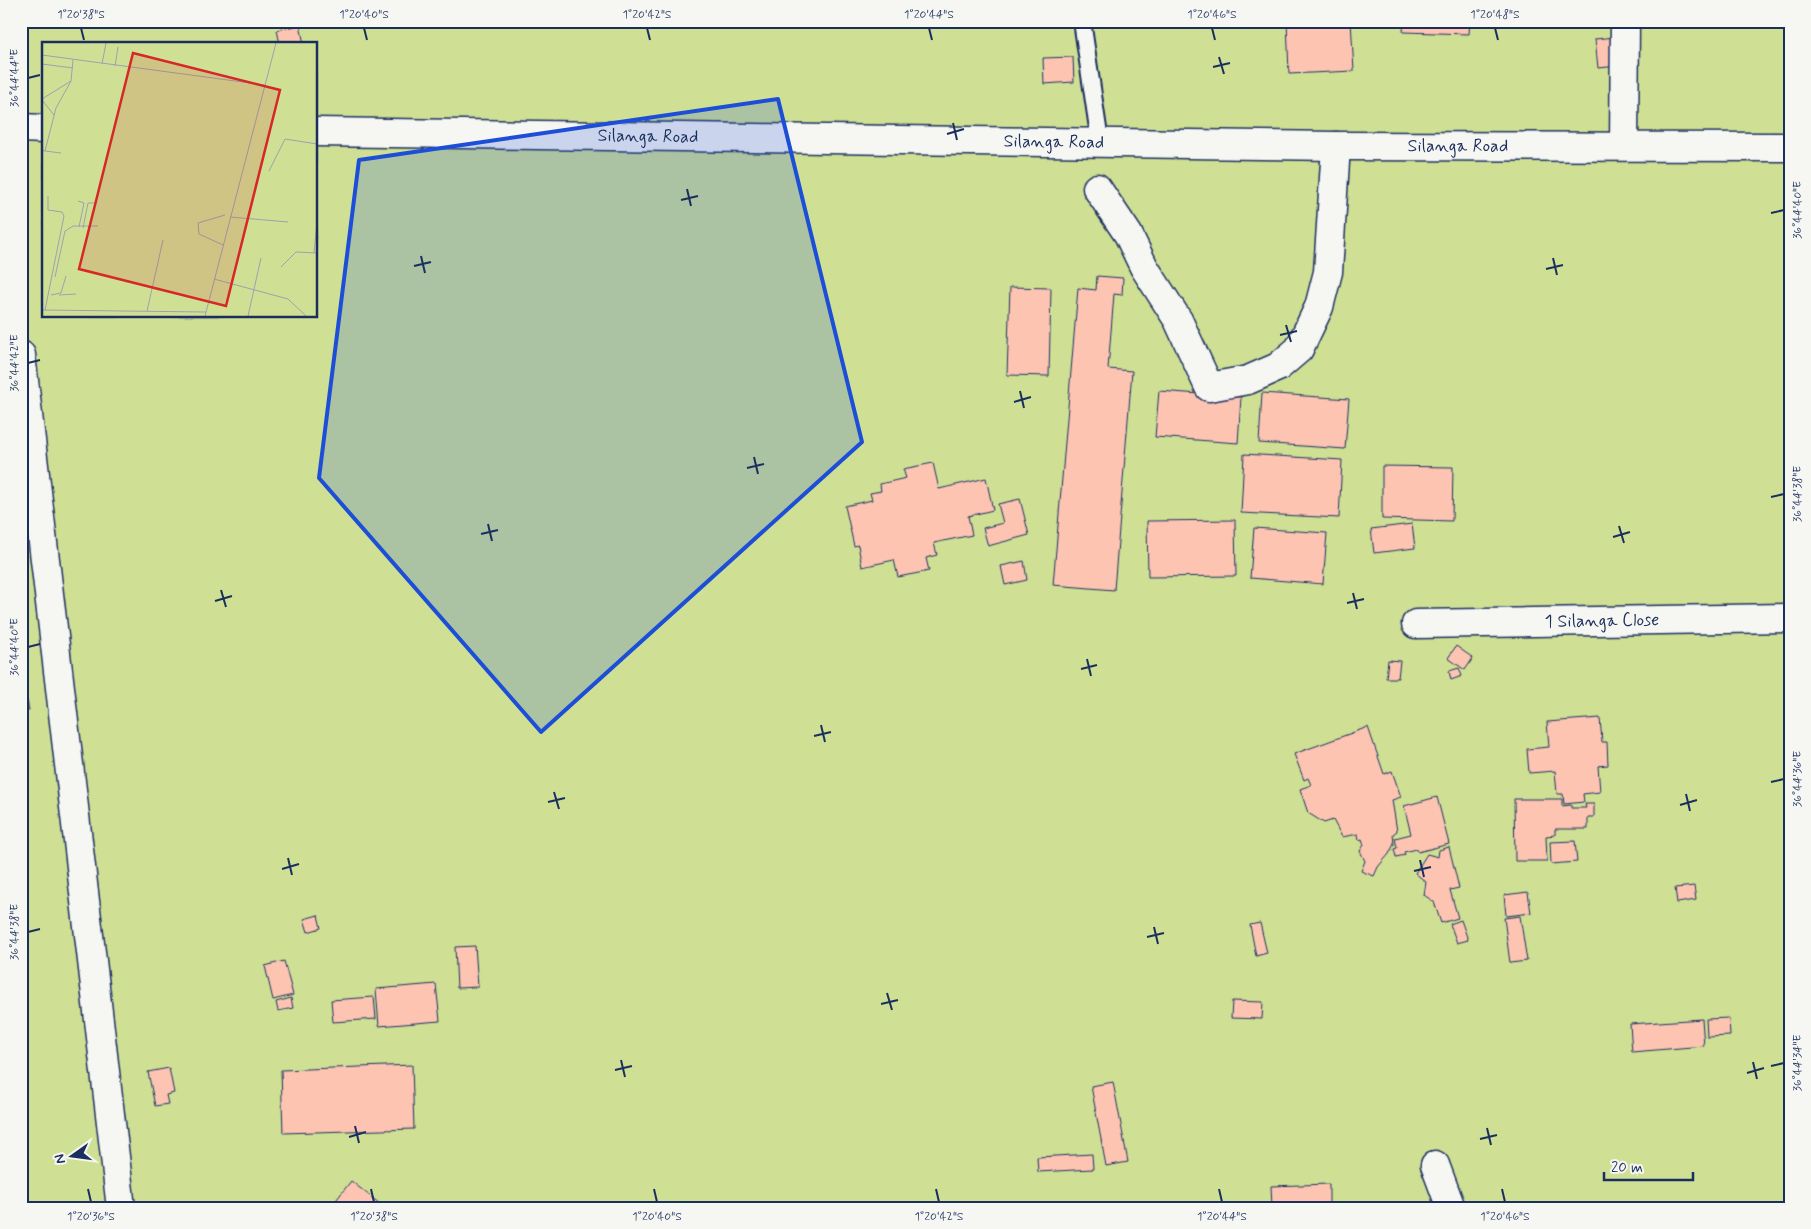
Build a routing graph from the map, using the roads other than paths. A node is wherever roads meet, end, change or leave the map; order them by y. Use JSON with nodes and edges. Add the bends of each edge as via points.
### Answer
{"nodes":[{"id":1,"x":1082,"y":21,"type":"edge"},
{"id":2,"x":1625,"y":21,"type":"edge"},
{"id":3,"x":21,"y":128,"type":"edge"},
{"id":4,"x":42,"y":129,"type":"edge"},
{"id":5,"x":318,"y":132,"type":"edge"},
{"id":6,"x":1100,"y":142,"type":"junction"},
{"id":7,"x":1336,"y":146,"type":"junction"},
{"id":8,"x":1624,"y":146,"type":"junction"},
{"id":9,"x":1790,"y":147,"type":"edge"},
{"id":10,"x":1096,"y":188,"type":"dead end"},
{"id":11,"x":21,"y":355,"type":"edge"},
{"id":12,"x":1790,"y":618,"type":"edge"},
{"id":13,"x":1416,"y":624,"type":"dead end"},
{"id":14,"x":1435,"y":1164,"type":"dead end"},
{"id":15,"x":121,"y":1208,"type":"edge"},
{"id":16,"x":1450,"y":1208,"type":"edge"}],
"edges":[{"from":1,"to":6,"type":"lane"},
{"from":2,"to":8,"type":"street"},
{"from":3,"to":4,"type":"street"},
{"from":5,"to":6,"type":"street","name":"Silanga Road"},
{"from":6,"to":7,"type":"street","name":"Silanga Road"},
{"from":7,"to":8,"type":"street","name":"Silanga Road"},
{"from":7,"to":10,"type":"street","via":[[1328,272],[1319,307],[1300,349],[1278,366],[1248,380],[1209,387],[1178,320],[1144,267],[1128,234]]},
{"from":8,"to":9,"type":"street","name":"Silanga Road"},
{"from":11,"to":15,"type":"street"},
{"from":12,"to":13,"type":"street","name":"1 Silanga Close"},
{"from":14,"to":16,"type":"street"}]}
